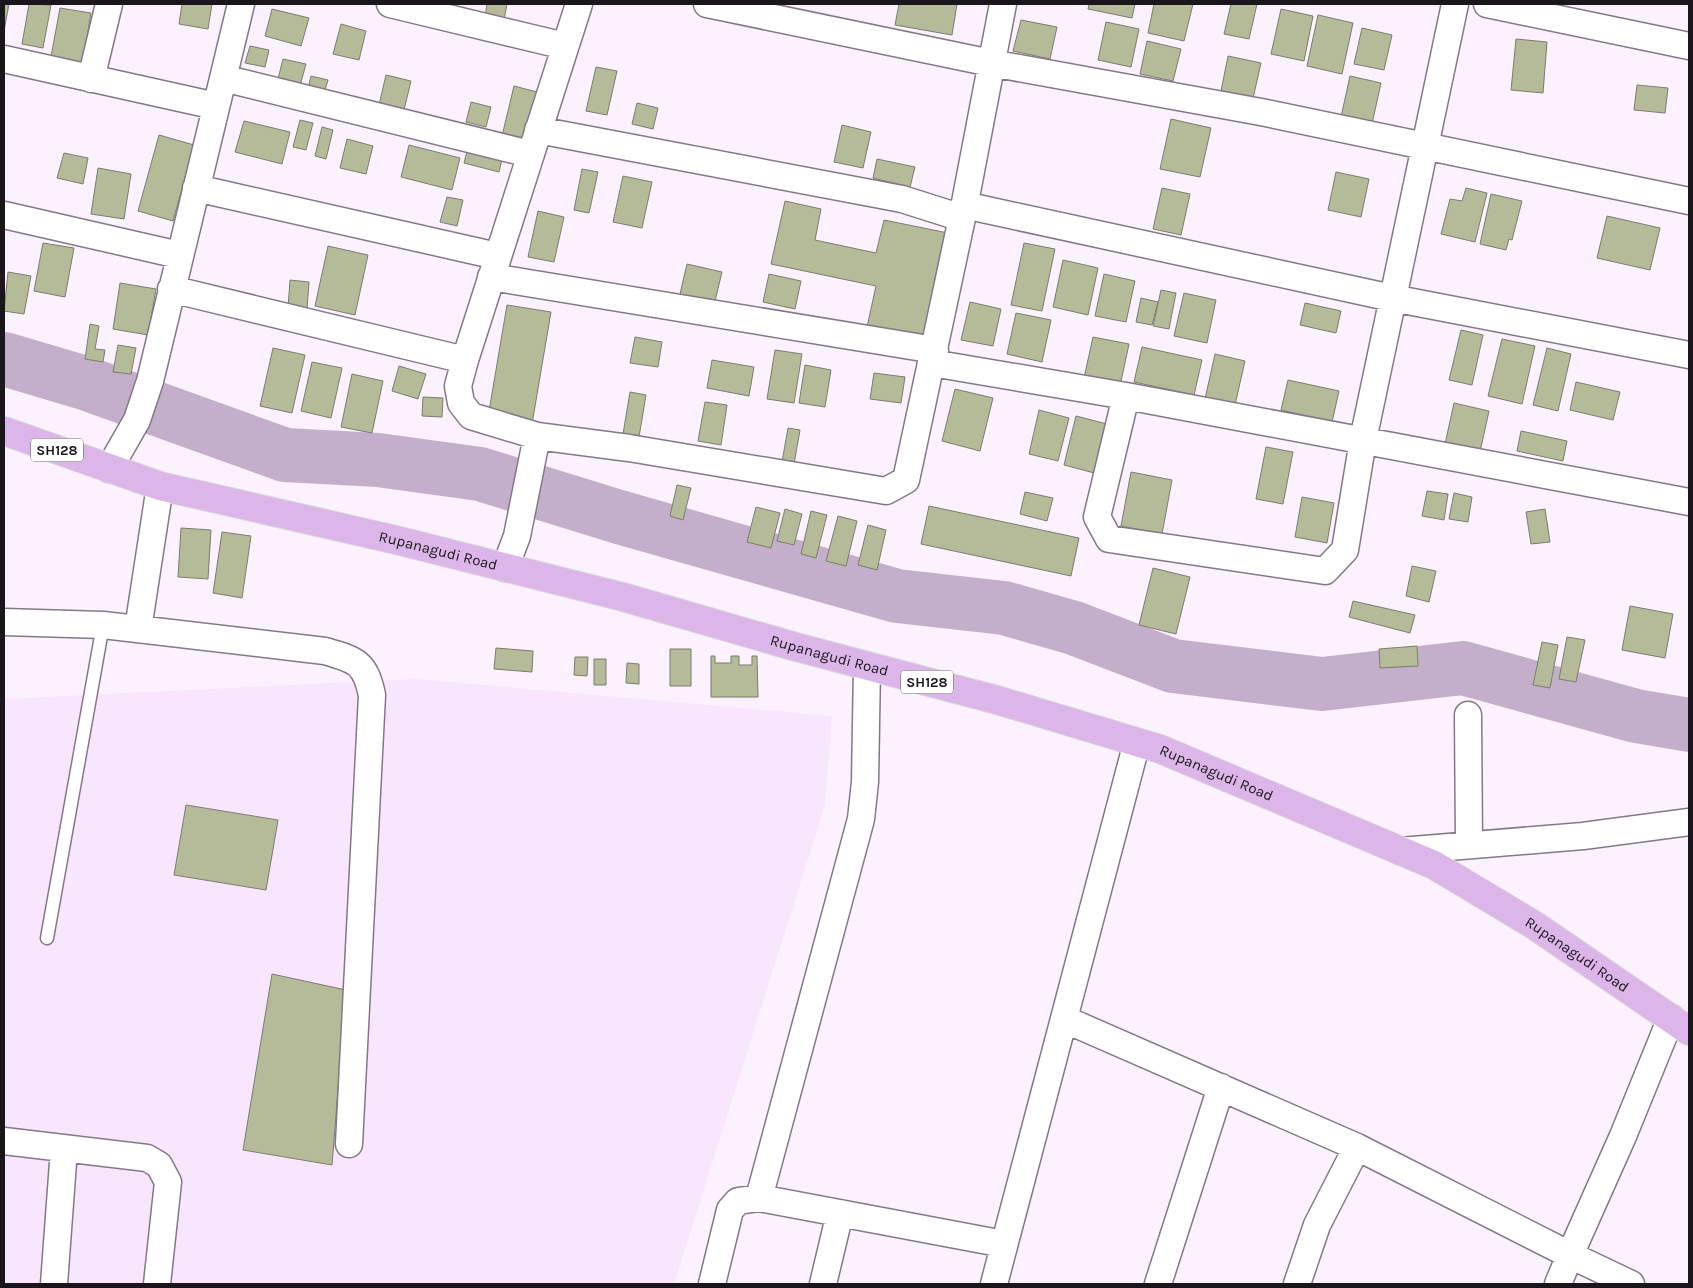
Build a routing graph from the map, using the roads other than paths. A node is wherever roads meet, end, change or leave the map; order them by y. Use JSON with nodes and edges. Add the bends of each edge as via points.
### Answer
{"nodes":[{"id":1,"x":109,"y":4,"type":"edge"},
{"id":2,"x":241,"y":4,"type":"edge"},
{"id":3,"x":390,"y":4,"type":"edge"},
{"id":4,"x":579,"y":4,"type":"edge"},
{"id":5,"x":707,"y":4,"type":"edge"},
{"id":6,"x":1003,"y":4,"type":"edge"},
{"id":7,"x":1455,"y":4,"type":"edge"},
{"id":8,"x":1487,"y":4,"type":"edge"},
{"id":9,"x":566,"y":46,"type":"junction"},
{"id":10,"x":1689,"y":46,"type":"edge"},
{"id":11,"x":4,"y":59,"type":"edge"},
{"id":12,"x":992,"y":63,"type":"junction"},
{"id":13,"x":91,"y":78,"type":"junction"},
{"id":14,"x":223,"y":78,"type":"junction"},
{"id":15,"x":216,"y":106,"type":"junction"},
{"id":16,"x":534,"y":142,"type":"junction"},
{"id":17,"x":1424,"y":147,"type":"junction"},
{"id":18,"x":196,"y":188,"type":"junction"},
{"id":19,"x":1689,"y":201,"type":"edge"},
{"id":20,"x":963,"y":212,"type":"junction"},
{"id":21,"x":4,"y":215,"type":"edge"},
{"id":22,"x":179,"y":254,"type":"junction"},
{"id":23,"x":494,"y":267,"type":"junction"},
{"id":24,"x":172,"y":289,"type":"junction"},
{"id":25,"x":1392,"y":298,"type":"junction"},
{"id":26,"x":1689,"y":355,"type":"edge"},
{"id":27,"x":933,"y":356,"type":"junction"},
{"id":28,"x":465,"y":360,"type":"junction"},
{"id":29,"x":1126,"y":396,"type":"junction"},
{"id":30,"x":4,"y":431,"type":"edge"},
{"id":31,"x":537,"y":436,"type":"junction"},
{"id":32,"x":1362,"y":440,"type":"junction"},
{"id":33,"x":109,"y":469,"type":"junction"},
{"id":34,"x":160,"y":486,"type":"junction"},
{"id":35,"x":1689,"y":502,"type":"edge"},
{"id":36,"x":505,"y":568,"type":"junction"},
{"id":37,"x":4,"y":622,"type":"edge"},
{"id":38,"x":103,"y":625,"type":"junction"},
{"id":39,"x":138,"y":629,"type":"junction"},
{"id":40,"x":867,"y":666,"type":"junction"},
{"id":41,"x":1468,"y":715,"type":"dead end"},
{"id":42,"x":1137,"y":742,"type":"junction"},
{"id":43,"x":1689,"y":822,"type":"edge"},
{"id":44,"x":1469,"y":845,"type":"junction"},
{"id":45,"x":1400,"y":851,"type":"junction"},
{"id":46,"x":47,"y":938,"type":"dead end"},
{"id":47,"x":1064,"y":1019,"type":"junction"},
{"id":48,"x":1680,"y":1024,"type":"edge"},
{"id":49,"x":1221,"y":1087,"type":"junction"},
{"id":50,"x":4,"y":1141,"type":"edge"},
{"id":51,"x":349,"y":1144,"type":"dead end"},
{"id":52,"x":1357,"y":1147,"type":"junction"},
{"id":53,"x":64,"y":1149,"type":"junction"},
{"id":54,"x":759,"y":1198,"type":"junction"},
{"id":55,"x":840,"y":1213,"type":"junction"},
{"id":56,"x":1004,"y":1244,"type":"junction"},
{"id":57,"x":1570,"y":1254,"type":"junction"},
{"id":58,"x":54,"y":1284,"type":"edge"},
{"id":59,"x":157,"y":1284,"type":"edge"},
{"id":60,"x":712,"y":1284,"type":"edge"},
{"id":61,"x":823,"y":1284,"type":"edge"},
{"id":62,"x":994,"y":1284,"type":"edge"},
{"id":63,"x":1158,"y":1284,"type":"edge"},
{"id":64,"x":1296,"y":1284,"type":"edge"},
{"id":65,"x":1558,"y":1284,"type":"edge"},
{"id":66,"x":1631,"y":1284,"type":"edge"}],
"edges":[{"from":1,"to":13,"type":"street"},
{"from":2,"to":14,"type":"street"},
{"from":3,"to":9,"type":"street"},
{"from":4,"to":9,"type":"street"},
{"from":5,"to":12,"type":"street"},
{"from":6,"to":12,"type":"street"},
{"from":7,"to":17,"type":"street"},
{"from":8,"to":10,"type":"street"},
{"from":9,"to":16,"type":"street"},
{"from":11,"to":13,"type":"street"},
{"from":12,"to":17,"type":"street","via":[[1261,112]]},
{"from":12,"to":20,"type":"street"},
{"from":13,"to":15,"type":"street"},
{"from":14,"to":15,"type":"street"},
{"from":14,"to":16,"type":"street"},
{"from":15,"to":18,"type":"street"},
{"from":16,"to":20,"type":"street","via":[[902,199]]},
{"from":16,"to":23,"type":"street"},
{"from":17,"to":19,"type":"street"},
{"from":17,"to":25,"type":"street"},
{"from":18,"to":22,"type":"street"},
{"from":18,"to":23,"type":"street"},
{"from":20,"to":25,"type":"street"},
{"from":20,"to":27,"type":"street"},
{"from":21,"to":22,"type":"street"},
{"from":22,"to":24,"type":"street"},
{"from":23,"to":27,"type":"street"},
{"from":23,"to":28,"type":"street"},
{"from":24,"to":28,"type":"street"},
{"from":24,"to":33,"type":"street","via":[[137,420]]},
{"from":25,"to":26,"type":"street"},
{"from":25,"to":32,"type":"street"},
{"from":27,"to":29,"type":"street"},
{"from":27,"to":31,"type":"street","via":[[906,480],[886,491]]},
{"from":28,"to":31,"type":"street","via":[[458,386],[461,404],[471,416]]},
{"from":29,"to":32,"type":"street"},
{"from":29,"to":32,"type":"street","via":[[1097,517],[1109,539],[1325,571],[1345,550]]},
{"from":30,"to":33,"type":"main road","name":"Rupanagudi Road","number":"SH128"},
{"from":31,"to":36,"type":"street","via":[[517,536]]},
{"from":32,"to":35,"type":"street"},
{"from":33,"to":34,"type":"main road","name":"Rupanagudi Road","number":"SH128"},
{"from":34,"to":36,"type":"main road","name":"Rupanagudi Road","number":"SH128"},
{"from":34,"to":39,"type":"street"},
{"from":36,"to":40,"type":"main road","name":"Rupanagudi Road","number":"SH128","via":[[623,597]]},
{"from":37,"to":38,"type":"street"},
{"from":38,"to":39,"type":"street"},
{"from":38,"to":46,"type":"lane"},
{"from":39,"to":51,"type":"street","via":[[325,651],[350,658],[367,673],[372,695]]},
{"from":40,"to":42,"type":"main road","name":"Rupanagudi Road","number":"SH128"},
{"from":40,"to":54,"type":"street","via":[[865,782],[861,819]]},
{"from":41,"to":44,"type":"street"},
{"from":42,"to":45,"type":"main road","name":"Rupanagudi Road","number":"SH128"},
{"from":42,"to":47,"type":"street"},
{"from":43,"to":44,"type":"street","via":[[1583,836]]},
{"from":44,"to":45,"type":"street"},
{"from":45,"to":48,"type":"main road","name":"Rupanagudi Road","number":"SH128","via":[[1434,865],[1534,925]]},
{"from":47,"to":49,"type":"street"},
{"from":47,"to":56,"type":"street"},
{"from":48,"to":57,"type":"street","via":[[1623,1136]]},
{"from":49,"to":52,"type":"street"},
{"from":49,"to":63,"type":"street"},
{"from":50,"to":53,"type":"street"},
{"from":52,"to":57,"type":"street"},
{"from":52,"to":64,"type":"street","via":[[1317,1224]]},
{"from":53,"to":58,"type":"street"},
{"from":53,"to":59,"type":"street","via":[[147,1158],[159,1165],[168,1182]]},
{"from":54,"to":55,"type":"street"},
{"from":54,"to":60,"type":"street","via":[[738,1202],[730,1210]]},
{"from":55,"to":56,"type":"street"},
{"from":55,"to":61,"type":"street"},
{"from":56,"to":62,"type":"street"},
{"from":57,"to":65,"type":"street"},
{"from":57,"to":66,"type":"street"}]}
